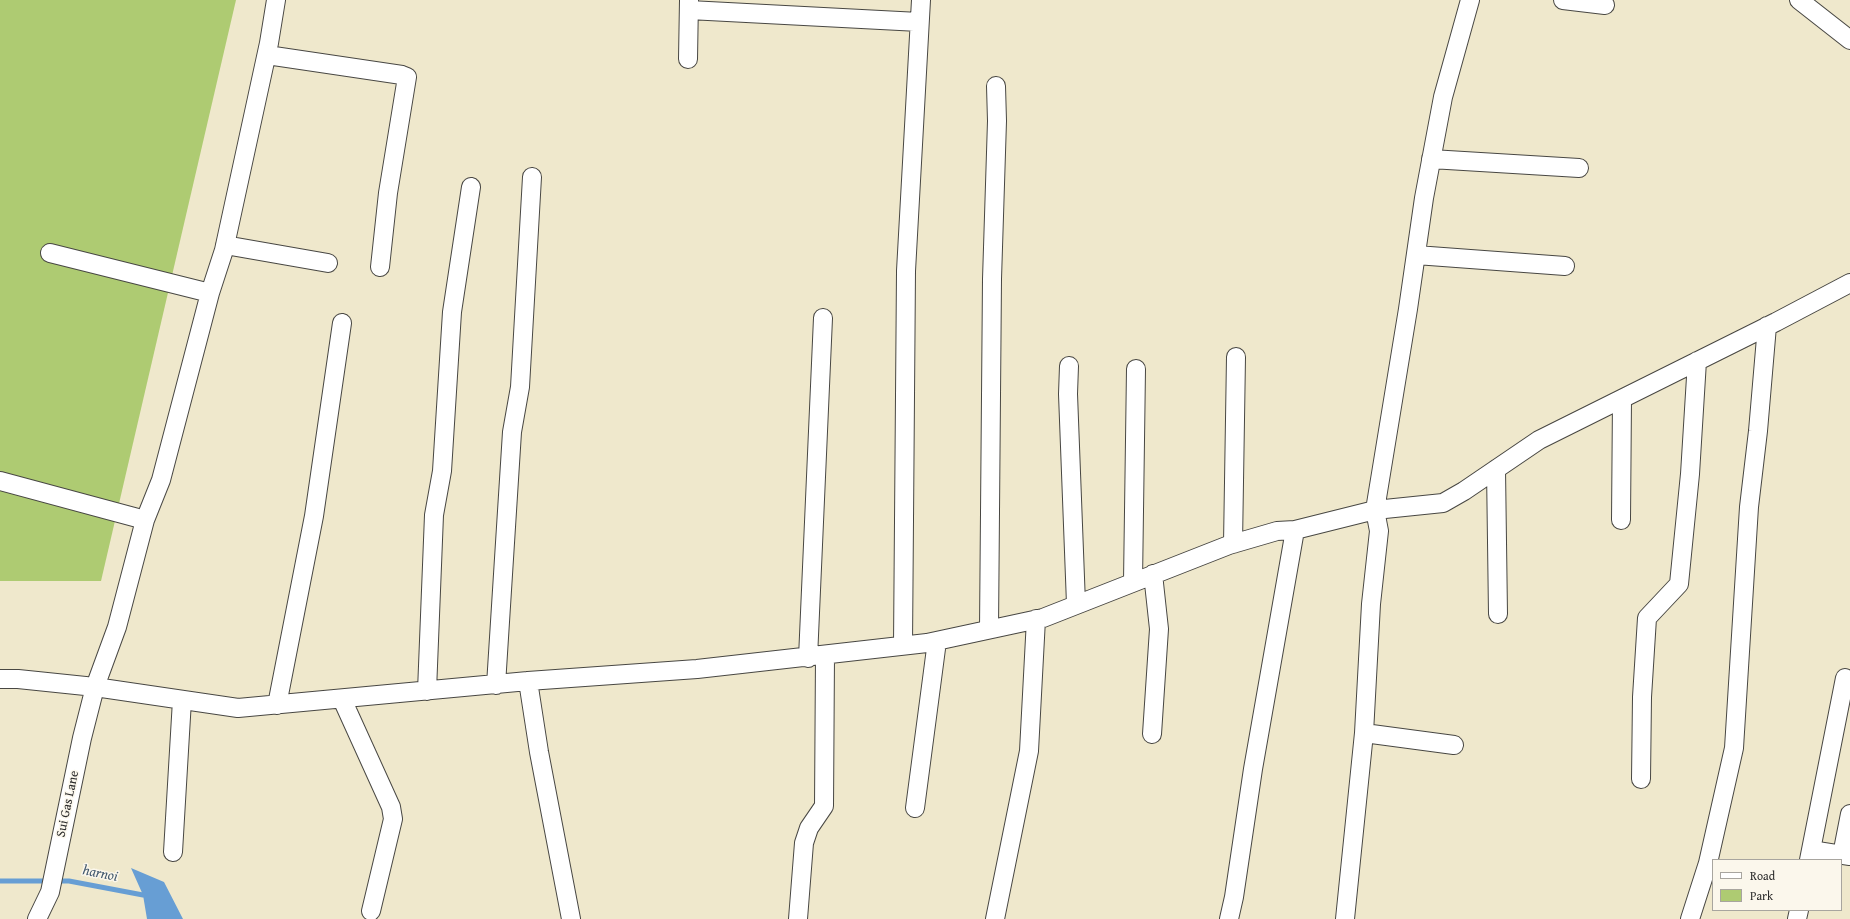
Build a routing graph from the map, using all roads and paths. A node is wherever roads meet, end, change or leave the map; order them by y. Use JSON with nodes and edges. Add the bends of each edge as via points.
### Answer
{"nodes":[{"id":1,"x":276,"y":0,"type":"edge"},
{"id":2,"x":921,"y":0,"type":"edge"},
{"id":3,"x":1470,"y":0,"type":"edge"},
{"id":4,"x":1563,"y":0,"type":"edge"},
{"id":5,"x":1799,"y":0,"type":"edge"},
{"id":6,"x":689,"y":5,"type":"edge"},
{"id":7,"x":1605,"y":5,"type":"dead end"},
{"id":8,"x":920,"y":22,"type":"junction"},
{"id":9,"x":1850,"y":40,"type":"edge"},
{"id":10,"x":267,"y":55,"type":"junction"},
{"id":11,"x":688,"y":59,"type":"dead end"},
{"id":12,"x":996,"y":86,"type":"dead end"},
{"id":13,"x":1431,"y":159,"type":"junction"},
{"id":14,"x":1579,"y":168,"type":"dead end"},
{"id":15,"x":532,"y":177,"type":"dead end"},
{"id":16,"x":471,"y":187,"type":"dead end"},
{"id":17,"x":225,"y":245,"type":"junction"},
{"id":18,"x":50,"y":253,"type":"dead end"},
{"id":19,"x":1416,"y":255,"type":"junction"},
{"id":20,"x":328,"y":263,"type":"dead end"},
{"id":21,"x":1565,"y":266,"type":"dead end"},
{"id":22,"x":380,"y":267,"type":"dead end"},
{"id":23,"x":1850,"y":283,"type":"edge"},
{"id":24,"x":210,"y":293,"type":"junction"},
{"id":25,"x":822,"y":318,"type":"dead end"},
{"id":26,"x":342,"y":323,"type":"dead end"},
{"id":27,"x":1767,"y":326,"type":"junction"},
{"id":28,"x":1236,"y":357,"type":"dead end"},
{"id":29,"x":1697,"y":361,"type":"junction"},
{"id":30,"x":1069,"y":366,"type":"dead end"},
{"id":31,"x":1136,"y":370,"type":"dead end"},
{"id":32,"x":1622,"y":399,"type":"junction"},
{"id":33,"x":1496,"y":470,"type":"junction"},
{"id":34,"x":0,"y":481,"type":"edge"},
{"id":35,"x":1375,"y":510,"type":"junction"},
{"id":36,"x":145,"y":520,"type":"junction"},
{"id":37,"x":1621,"y":520,"type":"dead end"},
{"id":38,"x":1295,"y":530,"type":"junction"},
{"id":39,"x":1233,"y":544,"type":"junction"},
{"id":40,"x":1153,"y":574,"type":"junction"},
{"id":41,"x":1133,"y":582,"type":"junction"},
{"id":42,"x":1076,"y":604,"type":"junction"},
{"id":43,"x":1498,"y":614,"type":"dead end"},
{"id":44,"x":1036,"y":619,"type":"junction"},
{"id":45,"x":989,"y":629,"type":"junction"},
{"id":46,"x":937,"y":641,"type":"junction"},
{"id":47,"x":903,"y":645,"type":"junction"},
{"id":48,"x":816,"y":657,"type":"junction"},
{"id":49,"x":1845,"y":678,"type":"dead end"},
{"id":50,"x":0,"y":679,"type":"edge"},
{"id":51,"x":528,"y":681,"type":"junction"},
{"id":52,"x":496,"y":685,"type":"junction"},
{"id":53,"x":96,"y":687,"type":"junction"},
{"id":54,"x":427,"y":691,"type":"junction"},
{"id":55,"x":342,"y":699,"type":"junction"},
{"id":56,"x":182,"y":700,"type":"junction"},
{"id":57,"x":277,"y":705,"type":"junction"},
{"id":58,"x":1364,"y":733,"type":"junction"},
{"id":59,"x":1152,"y":734,"type":"dead end"},
{"id":60,"x":1454,"y":745,"type":"dead end"},
{"id":61,"x":1641,"y":779,"type":"dead end"},
{"id":62,"x":916,"y":808,"type":"dead end"},
{"id":63,"x":1850,"y":814,"type":"edge"},
{"id":64,"x":173,"y":852,"type":"dead end"},
{"id":65,"x":1810,"y":855,"type":"edge"},
{"id":66,"x":1846,"y":856,"type":"edge"},
{"id":67,"x":371,"y":911,"type":"dead end"},
{"id":68,"x":37,"y":919,"type":"edge"},
{"id":69,"x":571,"y":919,"type":"edge"},
{"id":70,"x":798,"y":919,"type":"edge"},
{"id":71,"x":995,"y":919,"type":"edge"},
{"id":72,"x":1229,"y":919,"type":"edge"},
{"id":73,"x":1345,"y":919,"type":"edge"},
{"id":74,"x":1690,"y":919,"type":"edge"}],
"edges":[{"from":1,"to":10,"type":"street","name":"Sui Gas Lane"},
{"from":2,"to":8,"type":"street"},
{"from":3,"to":13,"type":"street","via":[[1443,97]]},
{"from":4,"to":7,"type":"street"},
{"from":5,"to":9,"type":"street"},
{"from":6,"to":8,"type":"street"},
{"from":6,"to":11,"type":"street"},
{"from":8,"to":47,"type":"street","via":[[906,271]]},
{"from":10,"to":17,"type":"street","name":"Sui Gas Lane"},
{"from":10,"to":22,"type":"street","via":[[406,77],[388,193]]},
{"from":12,"to":45,"type":"street"},
{"from":13,"to":14,"type":"street"},
{"from":13,"to":19,"type":"street"},
{"from":15,"to":52,"type":"street","via":[[520,387],[512,432]]},
{"from":16,"to":54,"type":"street","via":[[452,312],[442,471],[434,515]]},
{"from":17,"to":20,"type":"street"},
{"from":17,"to":24,"type":"street","name":"Sui Gas Lane"},
{"from":18,"to":24,"type":"street"},
{"from":19,"to":21,"type":"street"},
{"from":19,"to":35,"type":"street"},
{"from":23,"to":27,"type":"street"},
{"from":24,"to":36,"type":"street","name":"Sui Gas Lane","via":[[161,480]]},
{"from":25,"to":48,"type":"street"},
{"from":26,"to":57,"type":"street","via":[[314,516]]},
{"from":27,"to":29,"type":"street"},
{"from":27,"to":74,"type":"street","via":[[1749,507],[1734,748],[1708,863]]},
{"from":28,"to":39,"type":"street"},
{"from":29,"to":32,"type":"street"},
{"from":29,"to":61,"type":"street","via":[[1690,474],[1679,584],[1647,618],[1642,698]]},
{"from":30,"to":42,"type":"street"},
{"from":31,"to":41,"type":"street"},
{"from":32,"to":33,"type":"street","via":[[1540,440]]},
{"from":32,"to":37,"type":"street"},
{"from":33,"to":35,"type":"street","via":[[1443,503]]},
{"from":33,"to":43,"type":"street"},
{"from":34,"to":36,"type":"street"},
{"from":35,"to":38,"type":"street"},
{"from":35,"to":58,"type":"street","via":[[1379,531],[1371,604]]},
{"from":36,"to":53,"type":"street","name":"Sui Gas Lane","via":[[117,628]]},
{"from":38,"to":39,"type":"street","via":[[1277,531]]},
{"from":38,"to":72,"type":"street"},
{"from":39,"to":40,"type":"street"},
{"from":40,"to":41,"type":"street"},
{"from":40,"to":59,"type":"street","via":[[1159,629]]},
{"from":41,"to":42,"type":"street"},
{"from":42,"to":44,"type":"street"},
{"from":44,"to":45,"type":"street"},
{"from":44,"to":71,"type":"street","via":[[1029,751]]},
{"from":45,"to":46,"type":"street"},
{"from":46,"to":47,"type":"street"},
{"from":46,"to":62,"type":"street"},
{"from":47,"to":48,"type":"street"},
{"from":48,"to":51,"type":"street","via":[[697,669]]},
{"from":48,"to":70,"type":"street","via":[[824,806],[809,828],[804,843]]},
{"from":49,"to":65,"type":"street"},
{"from":50,"to":53,"type":"street"},
{"from":51,"to":52,"type":"street"},
{"from":51,"to":69,"type":"street"},
{"from":52,"to":54,"type":"street"},
{"from":53,"to":56,"type":"street"},
{"from":53,"to":68,"type":"street","name":"Sui Gas Lane","via":[[82,738],[50,892]]},
{"from":54,"to":55,"type":"street"},
{"from":55,"to":57,"type":"street"},
{"from":55,"to":67,"type":"street","via":[[391,807],[393,819]]},
{"from":56,"to":57,"type":"street","via":[[238,708]]},
{"from":56,"to":64,"type":"street"},
{"from":58,"to":60,"type":"street"},
{"from":58,"to":73,"type":"street"},
{"from":63,"to":66,"type":"street"},
{"from":65,"to":66,"type":"street"}]}
